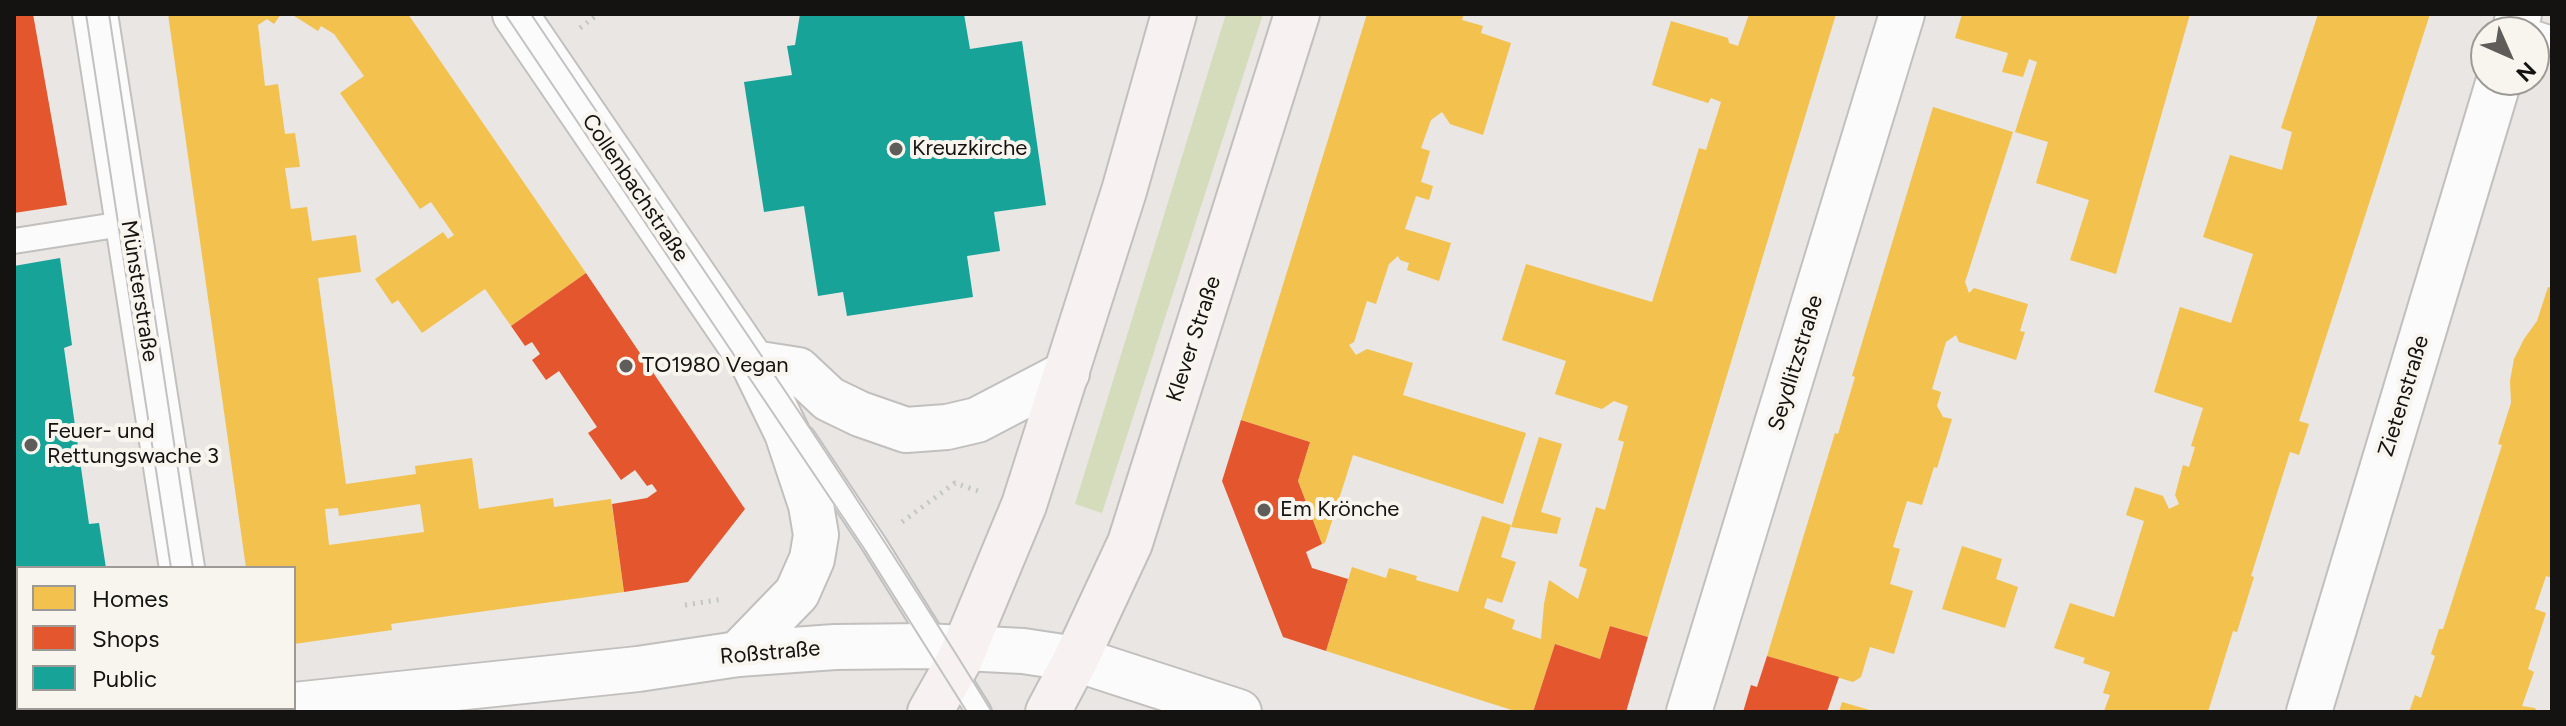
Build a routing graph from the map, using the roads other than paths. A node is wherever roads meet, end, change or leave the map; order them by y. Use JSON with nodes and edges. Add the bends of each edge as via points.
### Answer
{"nodes":[{"id":1,"x":95,"y":14,"type":"edge"},
{"id":2,"x":515,"y":14,"type":"edge"},
{"id":3,"x":1174,"y":14,"type":"edge"},
{"id":4,"x":1297,"y":14,"type":"edge"},
{"id":5,"x":1902,"y":14,"type":"edge"},
{"id":6,"x":2494,"y":96,"type":"edge"},
{"id":7,"x":129,"y":223,"type":"junction"},
{"id":8,"x":14,"y":241,"type":"edge"},
{"id":9,"x":753,"y":363,"type":"junction"},
{"id":10,"x":1067,"y":373,"type":"junction"},
{"id":11,"x":182,"y":566,"type":"edge"},
{"id":12,"x":738,"y":654,"type":"junction"},
{"id":13,"x":951,"y":654,"type":"junction"},
{"id":14,"x":1076,"y":659,"type":"junction"},
{"id":15,"x":296,"y":705,"type":"edge"},
{"id":16,"x":51,"y":710,"type":"edge"},
{"id":17,"x":124,"y":712,"type":"edge"},
{"id":18,"x":930,"y":712,"type":"edge"},
{"id":19,"x":979,"y":712,"type":"edge"},
{"id":20,"x":1048,"y":712,"type":"edge"},
{"id":21,"x":1239,"y":712,"type":"edge"},
{"id":22,"x":1689,"y":712,"type":"edge"},
{"id":23,"x":2309,"y":712,"type":"edge"}],
"edges":[{"from":1,"to":7,"type":"street","name":"Münsterstraße"},
{"from":2,"to":9,"type":"street","name":"Collenbachstraße"},
{"from":3,"to":10,"type":"main road"},
{"from":4,"to":14,"type":"main road","name":"Klever Straße","via":[[1130,543]]},
{"from":5,"to":22,"type":"street","name":"Seydlitzstraße"},
{"from":6,"to":23,"type":"street","name":"Zietenstraße"},
{"from":7,"to":8,"type":"lane"},
{"from":7,"to":11,"type":"street","name":"Münsterstraße"},
{"from":9,"to":10,"type":"street","via":[[798,370],[829,399],[906,430],[977,420]]},
{"from":9,"to":12,"type":"street","name":"Collenbachstraße","via":[[787,433],[816,535],[797,593]]},
{"from":9,"to":13,"type":"lane"},
{"from":10,"to":13,"type":"main road","via":[[1024,505]]},
{"from":12,"to":13,"type":"street","name":"Roßstraße","via":[[835,647]]},
{"from":12,"to":15,"type":"street","name":"Roßstraße"},
{"from":13,"to":14,"type":"street","name":"Roßstraße","via":[[1023,651]]},
{"from":13,"to":18,"type":"main road"},
{"from":13,"to":19,"type":"lane"},
{"from":14,"to":20,"type":"main road","name":"Klever Straße"},
{"from":14,"to":21,"type":"street","name":"Roßstraße"},
{"from":16,"to":17,"type":"street"}]}
